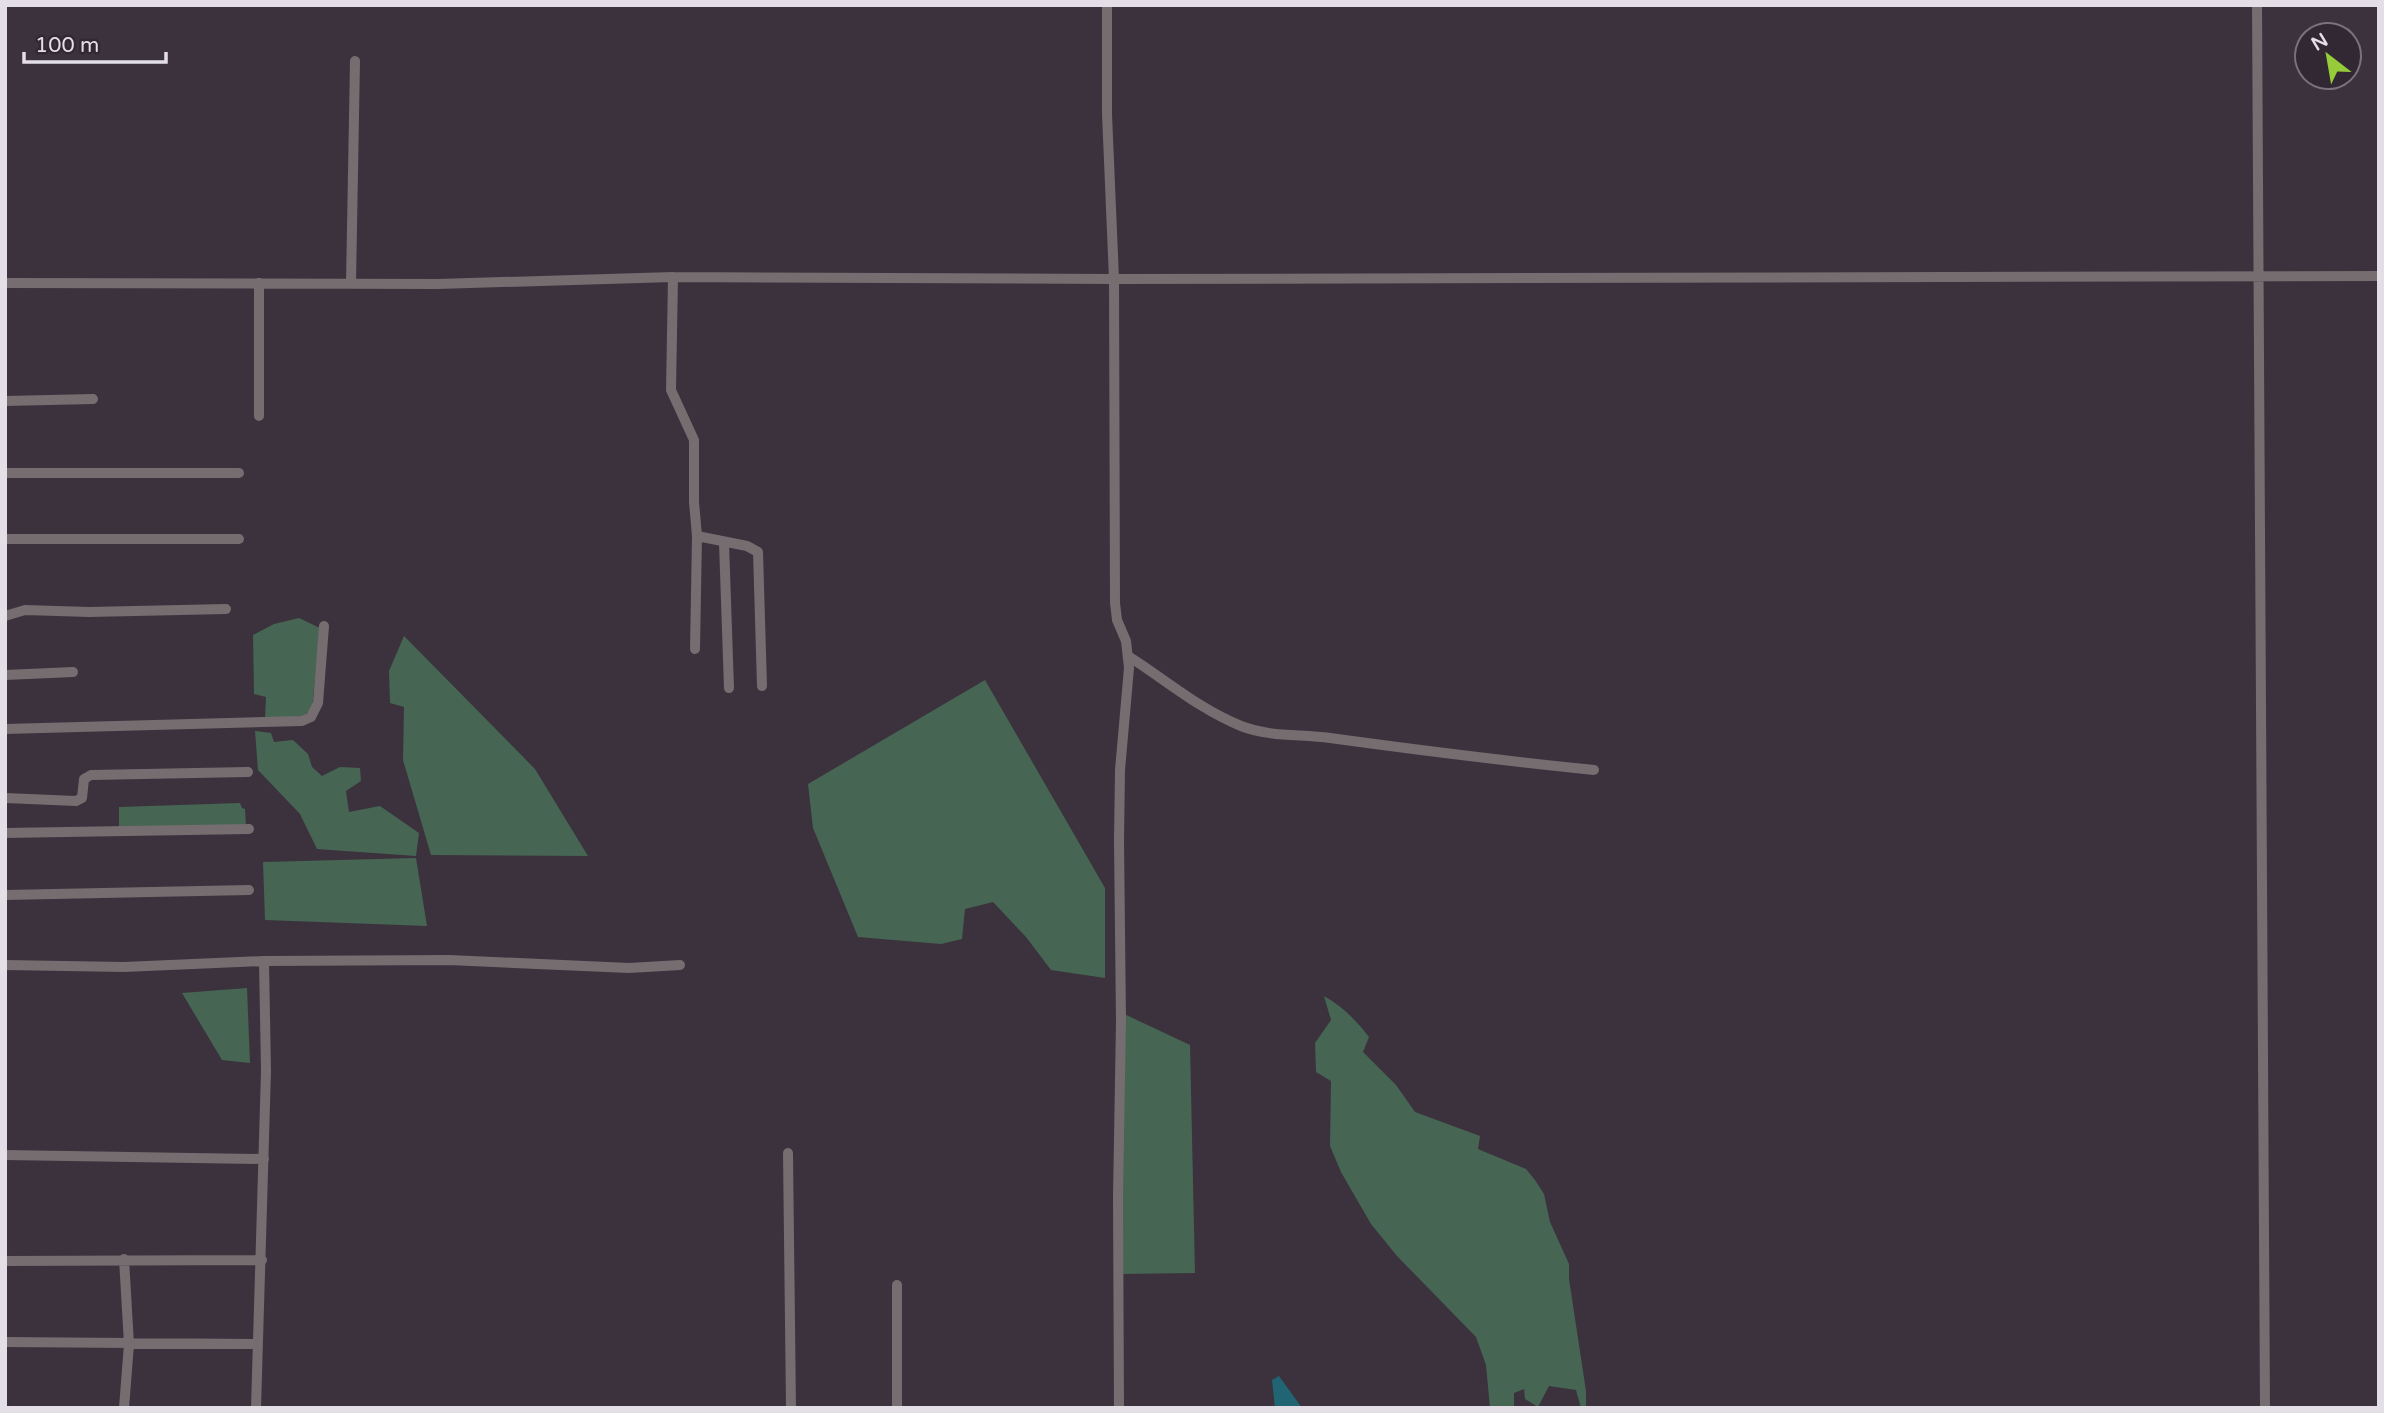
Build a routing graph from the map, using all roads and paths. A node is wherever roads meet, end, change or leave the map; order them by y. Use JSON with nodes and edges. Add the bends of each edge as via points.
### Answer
{"nodes":[{"id":1,"x":1107,"y":5,"type":"edge"},
{"id":2,"x":2257,"y":5,"type":"edge"},
{"id":3,"x":355,"y":61,"type":"dead end"},
{"id":4,"x":2259,"y":276,"type":"junction"},
{"id":5,"x":2379,"y":276,"type":"edge"},
{"id":6,"x":673,"y":277,"type":"junction"},
{"id":7,"x":1114,"y":279,"type":"junction"},
{"id":8,"x":5,"y":283,"type":"edge"},
{"id":9,"x":259,"y":283,"type":"junction"},
{"id":10,"x":351,"y":283,"type":"junction"},
{"id":11,"x":93,"y":399,"type":"dead end"},
{"id":12,"x":5,"y":401,"type":"edge"},
{"id":13,"x":259,"y":416,"type":"dead end"},
{"id":14,"x":5,"y":473,"type":"edge"},
{"id":15,"x":239,"y":473,"type":"dead end"},
{"id":16,"x":697,"y":536,"type":"junction"},
{"id":17,"x":5,"y":539,"type":"edge"},
{"id":18,"x":239,"y":539,"type":"dead end"},
{"id":19,"x":724,"y":543,"type":"junction"},
{"id":20,"x":226,"y":609,"type":"dead end"},
{"id":21,"x":5,"y":616,"type":"edge"},
{"id":22,"x":324,"y":626,"type":"dead end"},
{"id":23,"x":695,"y":649,"type":"dead end"},
{"id":24,"x":1129,"y":656,"type":"junction"},
{"id":25,"x":73,"y":672,"type":"dead end"},
{"id":26,"x":5,"y":675,"type":"edge"},
{"id":27,"x":762,"y":686,"type":"dead end"},
{"id":28,"x":729,"y":688,"type":"dead end"},
{"id":29,"x":5,"y":729,"type":"edge"},
{"id":30,"x":1594,"y":770,"type":"dead end"},
{"id":31,"x":248,"y":772,"type":"dead end"},
{"id":32,"x":5,"y":798,"type":"edge"},
{"id":33,"x":249,"y":829,"type":"dead end"},
{"id":34,"x":5,"y":833,"type":"edge"},
{"id":35,"x":249,"y":890,"type":"dead end"},
{"id":36,"x":5,"y":895,"type":"edge"},
{"id":37,"x":264,"y":961,"type":"junction"},
{"id":38,"x":5,"y":965,"type":"edge"},
{"id":39,"x":680,"y":965,"type":"dead end"},
{"id":40,"x":789,"y":1153,"type":"dead end"},
{"id":41,"x":5,"y":1155,"type":"edge"},
{"id":42,"x":264,"y":1159,"type":"junction"},
{"id":43,"x":124,"y":1259,"type":"junction"},
{"id":44,"x":262,"y":1260,"type":"junction"},
{"id":45,"x":5,"y":1261,"type":"edge"},
{"id":46,"x":897,"y":1285,"type":"dead end"},
{"id":47,"x":5,"y":1342,"type":"edge"},
{"id":48,"x":129,"y":1344,"type":"junction"},
{"id":49,"x":257,"y":1344,"type":"junction"},
{"id":50,"x":124,"y":1408,"type":"edge"},
{"id":51,"x":256,"y":1408,"type":"edge"},
{"id":52,"x":791,"y":1408,"type":"edge"},
{"id":53,"x":897,"y":1408,"type":"edge"},
{"id":54,"x":1119,"y":1408,"type":"edge"},
{"id":55,"x":2265,"y":1408,"type":"edge"}],
"edges":[{"from":1,"to":7,"type":"street"},
{"from":2,"to":4,"type":"street"},
{"from":3,"to":10,"type":"street"},
{"from":4,"to":5,"type":"street"},
{"from":4,"to":7,"type":"street"},
{"from":4,"to":55,"type":"street"},
{"from":6,"to":7,"type":"street"},
{"from":6,"to":10,"type":"street"},
{"from":6,"to":16,"type":"street","via":[[671,390],[694,440]]},
{"from":7,"to":24,"type":"street","via":[[1115,603]]},
{"from":8,"to":9,"type":"street"},
{"from":9,"to":10,"type":"street"},
{"from":9,"to":13,"type":"street"},
{"from":11,"to":12,"type":"street"},
{"from":14,"to":15,"type":"street"},
{"from":16,"to":19,"type":"street"},
{"from":16,"to":23,"type":"street"},
{"from":17,"to":18,"type":"street"},
{"from":19,"to":27,"type":"street","via":[[758,552]]},
{"from":19,"to":28,"type":"street"},
{"from":20,"to":21,"type":"street","via":[[26,610]]},
{"from":22,"to":29,"type":"street","via":[[318,703],[311,717],[302,721]]},
{"from":24,"to":30,"type":"street","via":[[1192,701],[1260,733]]},
{"from":24,"to":54,"type":"street","via":[[1119,840]]},
{"from":25,"to":26,"type":"street"},
{"from":31,"to":32,"type":"street","via":[[91,775],[84,779],[82,798],[76,801]]},
{"from":33,"to":34,"type":"street"},
{"from":35,"to":36,"type":"street"},
{"from":37,"to":38,"type":"street","via":[[124,967]]},
{"from":37,"to":39,"type":"street"},
{"from":37,"to":42,"type":"street"},
{"from":40,"to":52,"type":"street"},
{"from":41,"to":42,"type":"street"},
{"from":42,"to":44,"type":"street"},
{"from":43,"to":44,"type":"street"},
{"from":43,"to":45,"type":"street"},
{"from":43,"to":48,"type":"street"},
{"from":44,"to":49,"type":"street"},
{"from":46,"to":53,"type":"street"},
{"from":47,"to":48,"type":"street"},
{"from":48,"to":49,"type":"street"},
{"from":48,"to":50,"type":"street"},
{"from":49,"to":51,"type":"street"}]}
